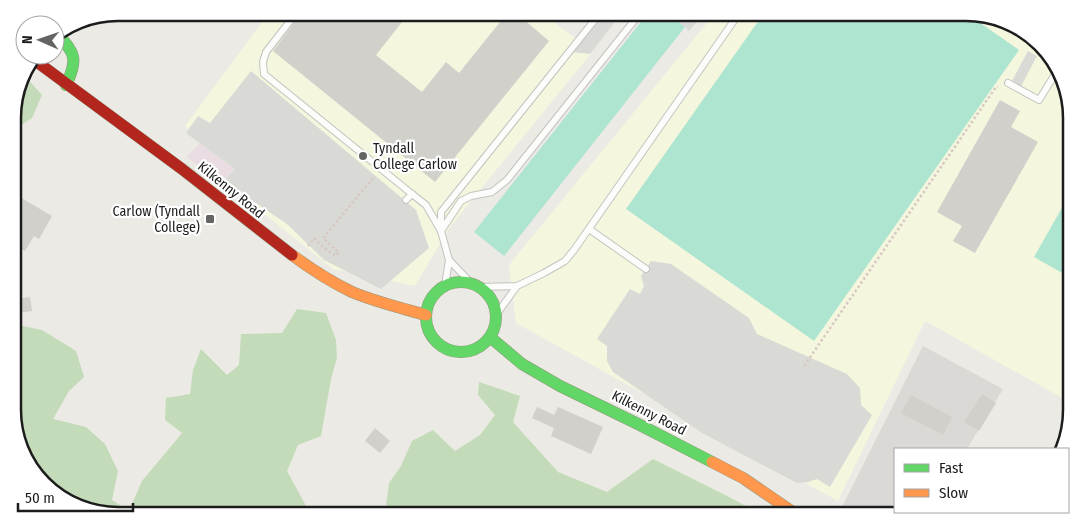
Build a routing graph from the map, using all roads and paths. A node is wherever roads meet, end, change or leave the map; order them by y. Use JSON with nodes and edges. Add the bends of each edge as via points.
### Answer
{"nodes":[{"id":1,"x":290,"y":21,"type":"edge"},
{"id":2,"x":593,"y":21,"type":"edge"},
{"id":3,"x":634,"y":21,"type":"edge"},
{"id":4,"x":734,"y":21,"type":"edge"},
{"id":5,"x":65,"y":42,"type":"edge"},
{"id":6,"x":42,"y":65,"type":"edge"},
{"id":7,"x":1054,"y":76,"type":"edge"},
{"id":8,"x":1008,"y":83,"type":"joint"},
{"id":9,"x":66,"y":85,"type":"junction"},
{"id":10,"x":381,"y":169,"type":"junction"},
{"id":11,"x":412,"y":194,"type":"junction"},
{"id":12,"x":406,"y":200,"type":"dead end"},
{"id":13,"x":589,"y":229,"type":"junction"},
{"id":14,"x":442,"y":231,"type":"junction"},
{"id":15,"x":297,"y":259,"type":"junction"},
{"id":16,"x":449,"y":260,"type":"junction"},
{"id":17,"x":646,"y":268,"type":"dead end"},
{"id":18,"x":475,"y":285,"type":"junction"},
{"id":19,"x":445,"y":286,"type":"junction"},
{"id":20,"x":517,"y":286,"type":"junction"},
{"id":21,"x":426,"y":315,"type":"junction"},
{"id":22,"x":496,"y":315,"type":"junction"},
{"id":23,"x":490,"y":336,"type":"junction"},
{"id":24,"x":804,"y":366,"type":"dead end"},
{"id":25,"x":785,"y":507,"type":"edge"}],
"edges":[{"from":1,"to":10,"type":"lane","via":[[266,52],[264,74]]},
{"from":2,"to":14,"type":"lane","via":[[441,212]]},
{"from":3,"to":14,"type":"lane","via":[[507,180],[492,192],[461,201]]},
{"from":4,"to":13,"type":"lane"},
{"from":5,"to":9,"type":"main road","via":[[74,64]]},
{"from":6,"to":9,"type":"main road","name":"Kilkenny Road"},
{"from":7,"to":8,"type":"lane","via":[[1039,100]]},
{"from":8,"to":24,"type":"path","via":[[996,87]]},
{"from":9,"to":15,"type":"main road","name":"Kilkenny Road"},
{"from":10,"to":11,"type":"lane"},
{"from":10,"to":15,"type":"path","via":[[323,238],[339,252],[336,256],[314,238]]},
{"from":11,"to":12,"type":"lane"},
{"from":11,"to":14,"type":"lane","via":[[426,205]]},
{"from":13,"to":17,"type":"lane"},
{"from":13,"to":20,"type":"lane","via":[[565,261]]},
{"from":14,"to":16,"type":"lane"},
{"from":15,"to":21,"type":"main road","name":"Kilkenny Road","via":[[341,287],[378,302]]},
{"from":16,"to":18,"type":"lane"},
{"from":16,"to":19,"type":"lane"},
{"from":18,"to":19,"type":"main road","via":[[458,282]]},
{"from":18,"to":20,"type":"lane"},
{"from":18,"to":22,"type":"main road","via":[[490,298]]},
{"from":19,"to":21,"type":"main road","via":[[433,295]]},
{"from":20,"to":22,"type":"lane"},
{"from":21,"to":23,"type":"main road","via":[[431,335],[447,349],[474,350]]},
{"from":22,"to":23,"type":"main road"},
{"from":23,"to":25,"type":"main road","name":"Kilkenny Road","via":[[522,364],[743,478]]}]}
